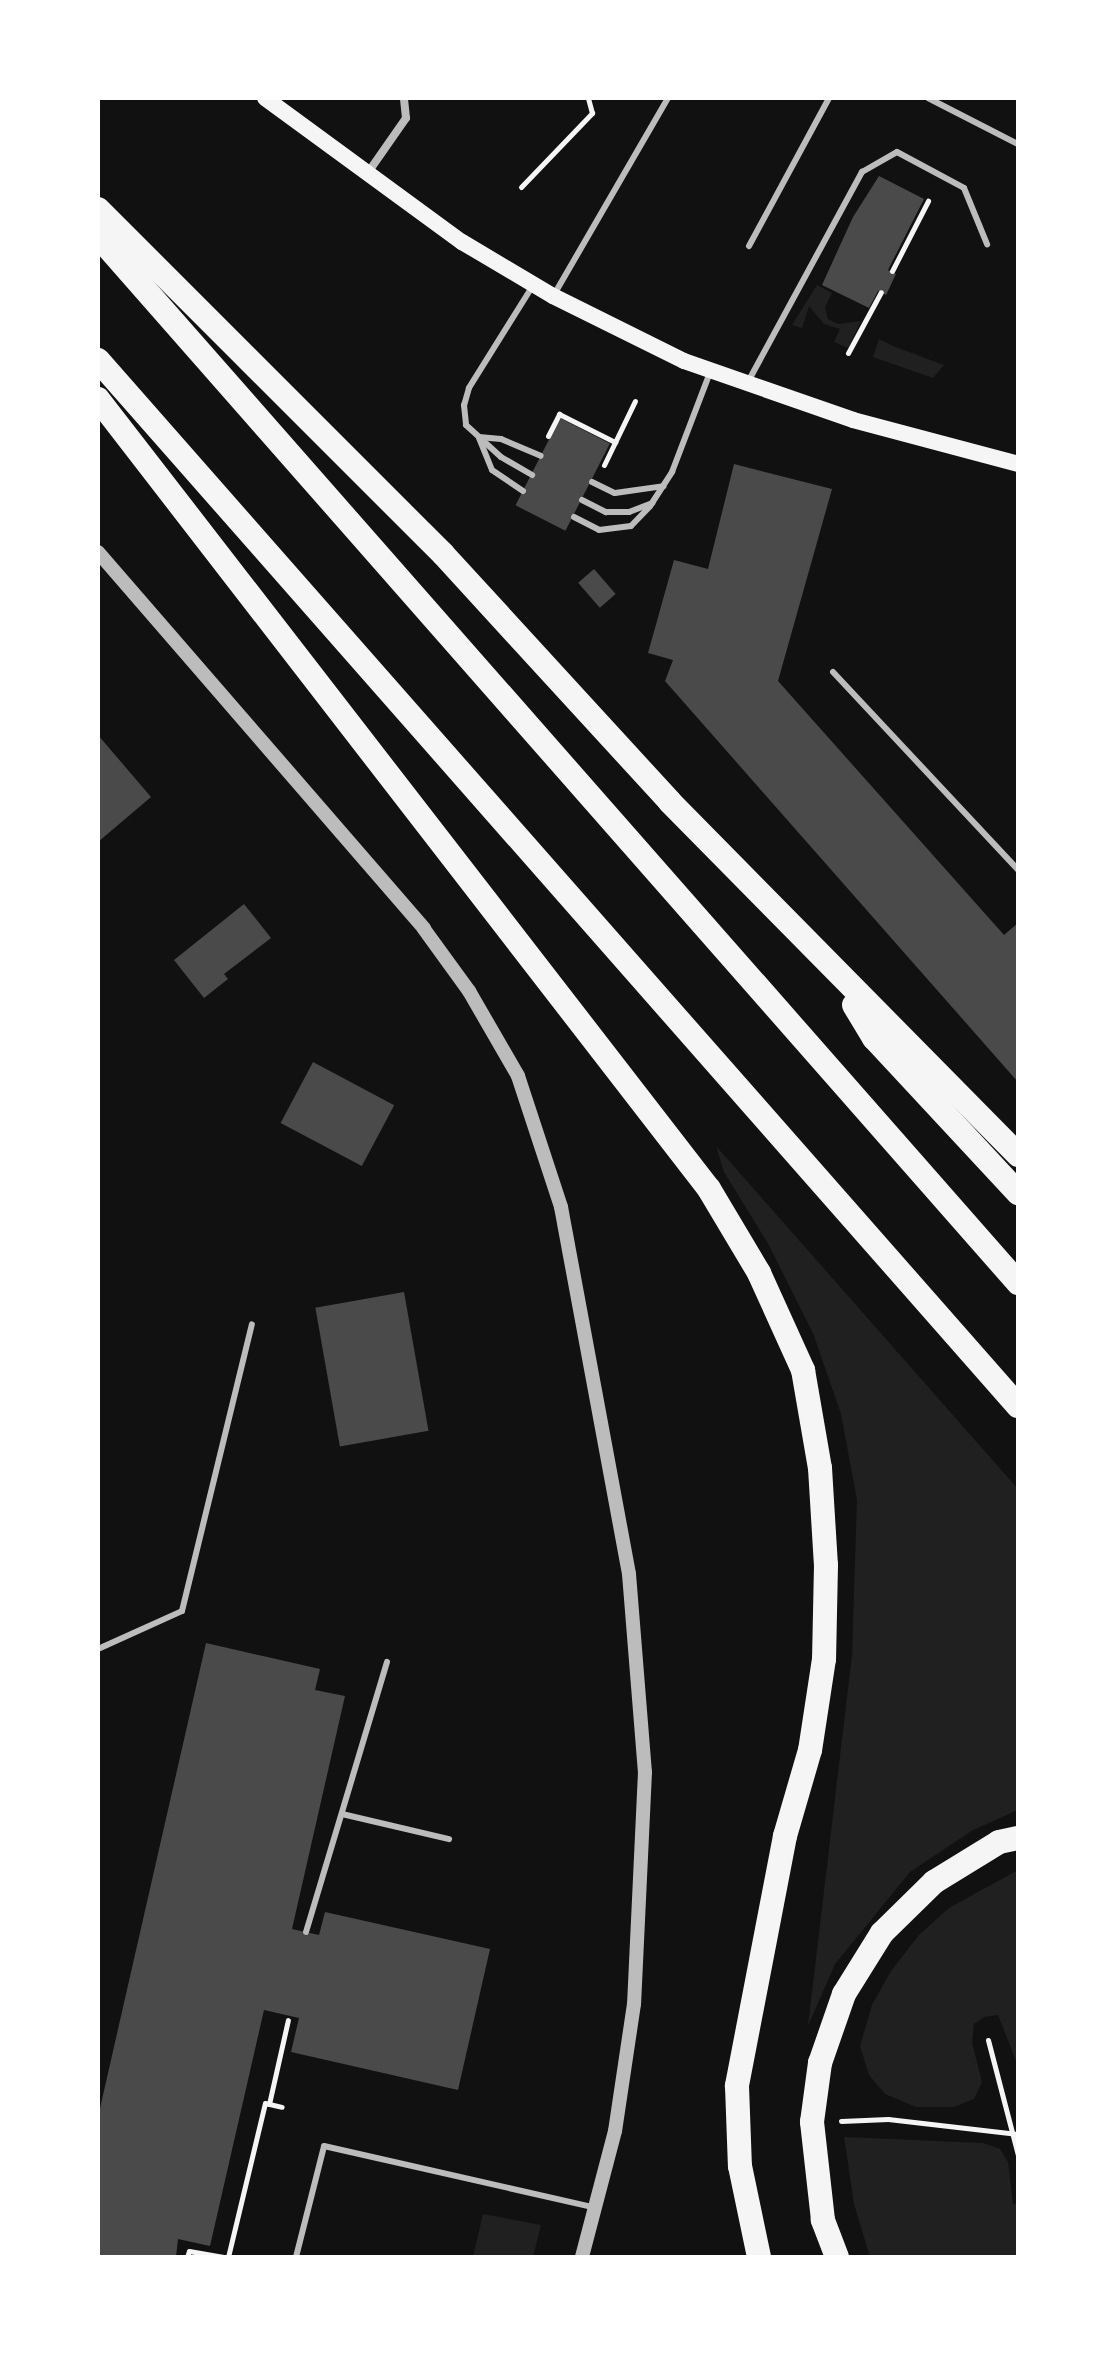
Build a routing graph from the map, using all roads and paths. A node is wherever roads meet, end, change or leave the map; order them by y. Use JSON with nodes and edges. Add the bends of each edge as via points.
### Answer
{"nodes":[{"id":1,"x":265,"y":98,"type":"edge"},
{"id":2,"x":404,"y":98,"type":"edge"},
{"id":3,"x":588,"y":98,"type":"edge"},
{"id":4,"x":668,"y":98,"type":"edge"},
{"id":5,"x":829,"y":98,"type":"edge"},
{"id":6,"x":928,"y":98,"type":"edge"},
{"id":7,"x":1018,"y":144,"type":"edge"},
{"id":8,"x":366,"y":175,"type":"junction"},
{"id":9,"x":521,"y":187,"type":"dead end"},
{"id":10,"x":928,"y":201,"type":"dead end"},
{"id":11,"x":98,"y":209,"type":"edge"},
{"id":12,"x":98,"y":236,"type":"edge"},
{"id":13,"x":987,"y":244,"type":"dead end"},
{"id":14,"x":749,"y":246,"type":"dead end"},
{"id":15,"x":892,"y":271,"type":"dead end"},
{"id":16,"x":533,"y":284,"type":"junction"},
{"id":17,"x":881,"y":292,"type":"dead end"},
{"id":18,"x":553,"y":296,"type":"junction"},
{"id":19,"x":848,"y":353,"type":"dead end"},
{"id":20,"x":98,"y":360,"type":"edge"},
{"id":21,"x":711,"y":370,"type":"junction"},
{"id":22,"x":748,"y":383,"type":"junction"},
{"id":23,"x":98,"y":399,"type":"edge"},
{"id":24,"x":635,"y":401,"type":"dead end"},
{"id":25,"x":479,"y":437,"type":"junction"},
{"id":26,"x":546,"y":440,"type":"dead end"},
{"id":27,"x":615,"y":442,"type":"junction"},
{"id":28,"x":541,"y":456,"type":"dead end"},
{"id":29,"x":1018,"y":464,"type":"edge"},
{"id":30,"x":603,"y":469,"type":"dead end"},
{"id":31,"x":532,"y":475,"type":"dead end"},
{"id":32,"x":592,"y":482,"type":"dead end"},
{"id":33,"x":665,"y":486,"type":"junction"},
{"id":34,"x":523,"y":491,"type":"dead end"},
{"id":35,"x":582,"y":500,"type":"dead end"},
{"id":36,"x":652,"y":503,"type":"junction"},
{"id":37,"x":574,"y":517,"type":"dead end"},
{"id":38,"x":98,"y":552,"type":"edge"},
{"id":39,"x":833,"y":672,"type":"dead end"},
{"id":40,"x":1018,"y":870,"type":"edge"},
{"id":41,"x":834,"y":973,"type":"junction"},
{"id":42,"x":1018,"y":1155,"type":"edge"},
{"id":43,"x":1018,"y":1193,"type":"edge"},
{"id":44,"x":1018,"y":1283,"type":"edge"},
{"id":45,"x":252,"y":1324,"type":"dead end"},
{"id":46,"x":1018,"y":1406,"type":"edge"},
{"id":47,"x":98,"y":1649,"type":"edge"},
{"id":48,"x":387,"y":1662,"type":"dead end"},
{"id":49,"x":342,"y":1814,"type":"junction"},
{"id":50,"x":1018,"y":1838,"type":"edge"},
{"id":51,"x":449,"y":1839,"type":"dead end"},
{"id":52,"x":306,"y":1932,"type":"dead end"},
{"id":53,"x":288,"y":2020,"type":"dead end"},
{"id":54,"x":988,"y":2040,"type":"dead end"},
{"id":55,"x":269,"y":2104,"type":"junction"},
{"id":56,"x":282,"y":2107,"type":"dead end"},
{"id":57,"x":812,"y":2122,"type":"junction"},
{"id":58,"x":1016,"y":2133,"type":"edge"},
{"id":59,"x":1018,"y":2155,"type":"edge"},
{"id":60,"x":596,"y":2208,"type":"junction"},
{"id":61,"x":187,"y":2257,"type":"edge"},
{"id":62,"x":226,"y":2257,"type":"edge"},
{"id":63,"x":296,"y":2257,"type":"edge"},
{"id":64,"x":582,"y":2257,"type":"edge"},
{"id":65,"x":759,"y":2257,"type":"edge"},
{"id":66,"x":837,"y":2257,"type":"edge"}],
"edges":[{"from":1,"to":8,"type":"main road"},
{"from":2,"to":8,"type":"street","via":[[406,118]]},
{"from":3,"to":9,"type":"path","via":[[592,113]]},
{"from":4,"to":18,"type":"lane"},
{"from":5,"to":14,"type":"lane"},
{"from":6,"to":7,"type":"lane"},
{"from":8,"to":16,"type":"main road"},
{"from":10,"to":15,"type":"path"},
{"from":11,"to":41,"type":"highway","via":[[443,554]]},
{"from":12,"to":44,"type":"highway"},
{"from":13,"to":22,"type":"lane","via":[[964,188],[897,152],[862,172]]},
{"from":16,"to":18,"type":"main road"},
{"from":16,"to":25,"type":"lane","via":[[469,388],[466,425]]},
{"from":17,"to":19,"type":"path"},
{"from":18,"to":21,"type":"main road"},
{"from":20,"to":46,"type":"highway"},
{"from":21,"to":22,"type":"main road"},
{"from":21,"to":33,"type":"lane"},
{"from":22,"to":29,"type":"main road","via":[[853,420]]},
{"from":23,"to":65,"type":"highway","via":[[709,1189],[759,1273],[803,1370],[820,1468],[824,1659],[810,1750],[785,1836],[737,2086],[740,2166]]},
{"from":24,"to":27,"type":"path"},
{"from":25,"to":28,"type":"lane","via":[[501,439]]},
{"from":25,"to":31,"type":"lane"},
{"from":25,"to":34,"type":"lane","via":[[492,470]]},
{"from":26,"to":27,"type":"path","via":[[559,414]]},
{"from":27,"to":30,"type":"path"},
{"from":32,"to":33,"type":"lane","via":[[615,493]]},
{"from":33,"to":36,"type":"lane"},
{"from":35,"to":36,"type":"lane","via":[[606,512],[629,512]]},
{"from":36,"to":37,"type":"lane","via":[[631,526],[599,530]]},
{"from":38,"to":60,"type":"street","via":[[424,929],[469,991],[518,1076],[561,1207],[629,1574],[645,1772],[634,2004],[615,2131]]},
{"from":39,"to":40,"type":"lane"},
{"from":41,"to":42,"type":"highway"},
{"from":41,"to":43,"type":"highway","via":[[874,1038]]},
{"from":45,"to":47,"type":"lane","via":[[182,1611]]},
{"from":48,"to":49,"type":"lane"},
{"from":49,"to":51,"type":"lane"},
{"from":49,"to":52,"type":"lane"},
{"from":50,"to":57,"type":"highway","via":[[999,1842],[934,1882],[882,1933],[844,1994],[820,2063]]},
{"from":53,"to":55,"type":"path"},
{"from":54,"to":58,"type":"path"},
{"from":55,"to":56,"type":"path"},
{"from":55,"to":62,"type":"path","via":[[265,2103]]},
{"from":57,"to":58,"type":"path","via":[[888,2119]]},
{"from":57,"to":66,"type":"highway","via":[[821,2208]]},
{"from":58,"to":59,"type":"path"},
{"from":60,"to":63,"type":"lane","via":[[324,2146]]},
{"from":60,"to":64,"type":"street"},
{"from":61,"to":62,"type":"path","via":[[189,2251]]}]}
